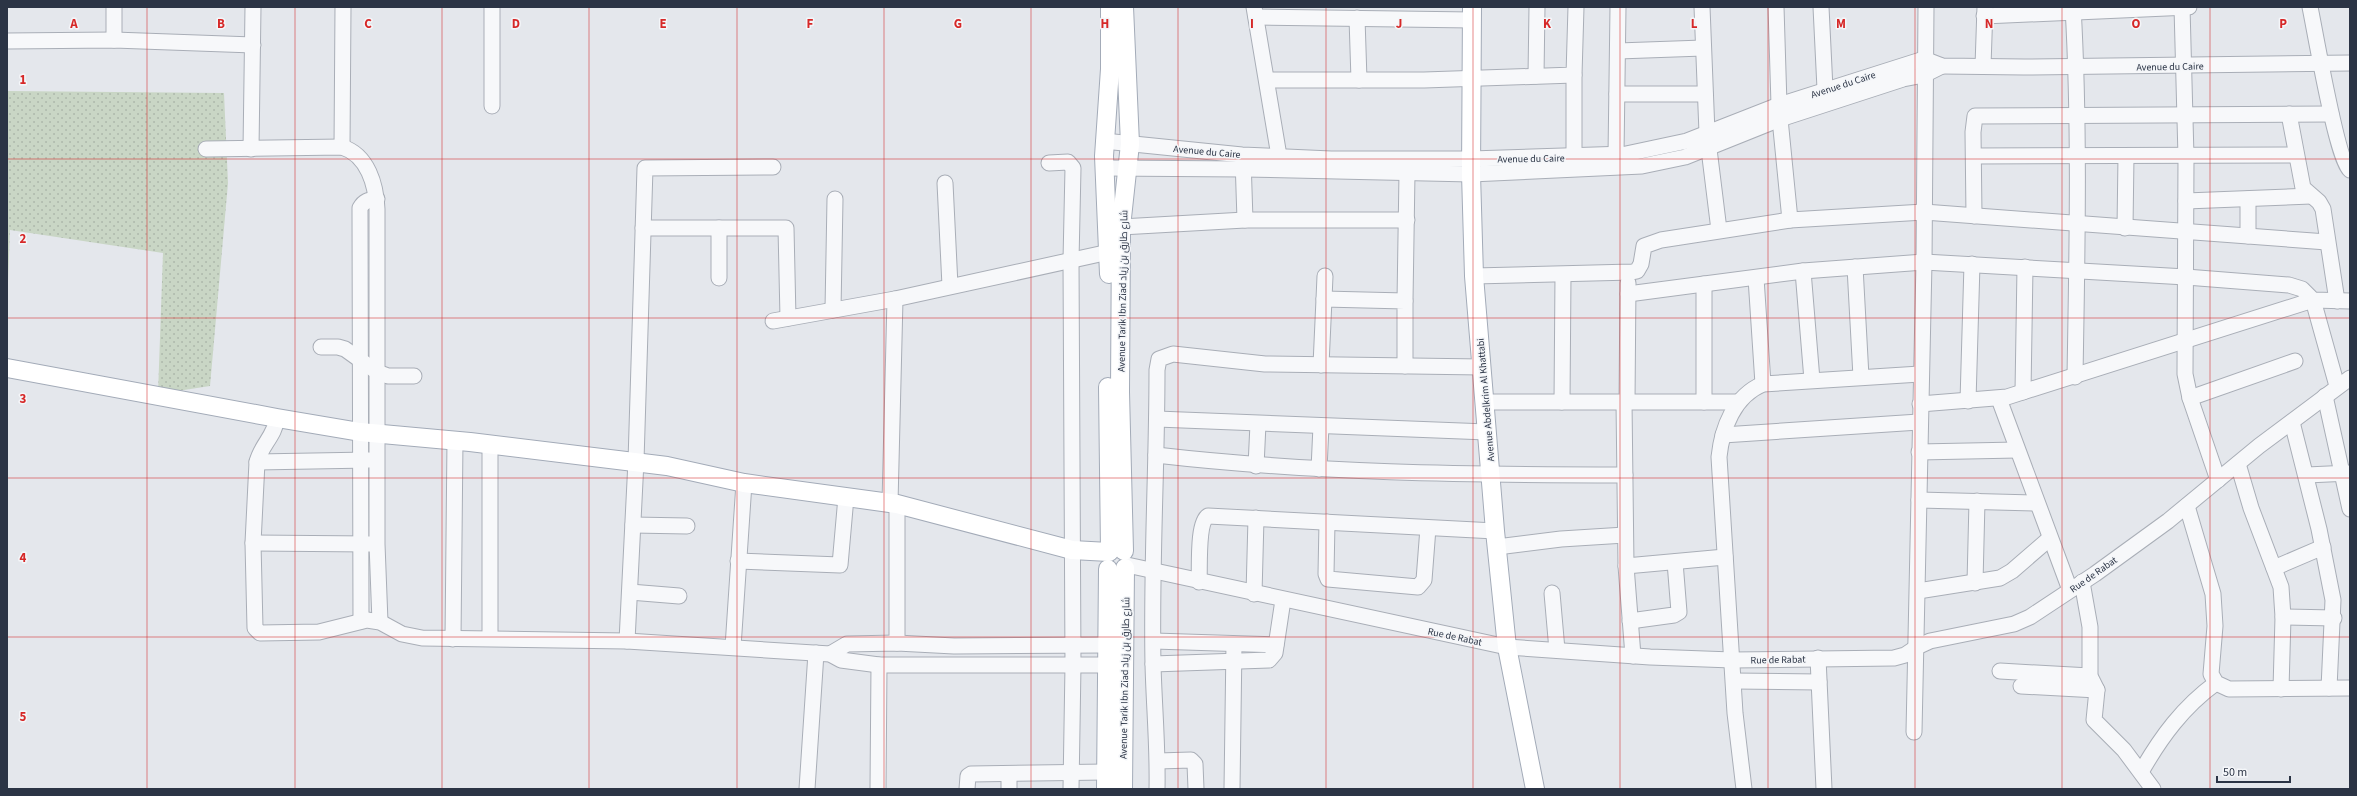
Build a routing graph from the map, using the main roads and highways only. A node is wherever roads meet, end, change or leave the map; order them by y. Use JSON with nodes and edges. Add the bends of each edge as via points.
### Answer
{"nodes":[{"id":1,"x":1110,"y":7,"type":"edge"},
{"id":2,"x":1124,"y":7,"type":"edge"},
{"id":3,"x":1472,"y":13,"type":"edge"},
{"id":4,"x":7,"y":368,"type":"edge"},
{"id":5,"x":1115,"y":560,"type":"junction"},
{"id":6,"x":1106,"y":780,"type":"edge"},
{"id":7,"x":1123,"y":789,"type":"edge"},
{"id":8,"x":1535,"y":789,"type":"edge"}],
"edges":[{"from":1,"to":5,"type":"main road","name":"Avenue Tarik Ibn Ziad شارع طارق بن زياد","via":[[1110,69],[1104,142],[1109,252]]},
{"from":2,"to":5,"type":"main road","name":"Avenue Tarik Ibn Ziad شارع طارق بن زياد","via":[[1130,144],[1121,228]]},
{"from":3,"to":8,"type":"main road","name":"Avenue Abdelkrim Al Khattabi","via":[[1471,167],[1474,276],[1507,647]]},
{"from":4,"to":5,"type":"main road","via":[[360,432],[636,461],[744,483],[893,504]]},
{"from":5,"to":6,"type":"main road","name":"Avenue Tarik Ibn Ziad شارع طارق بن زياد","via":[[1106,645]]},
{"from":5,"to":7,"type":"main road","name":"Avenue Tarik Ibn Ziad شارع طارق بن زياد"}]}
